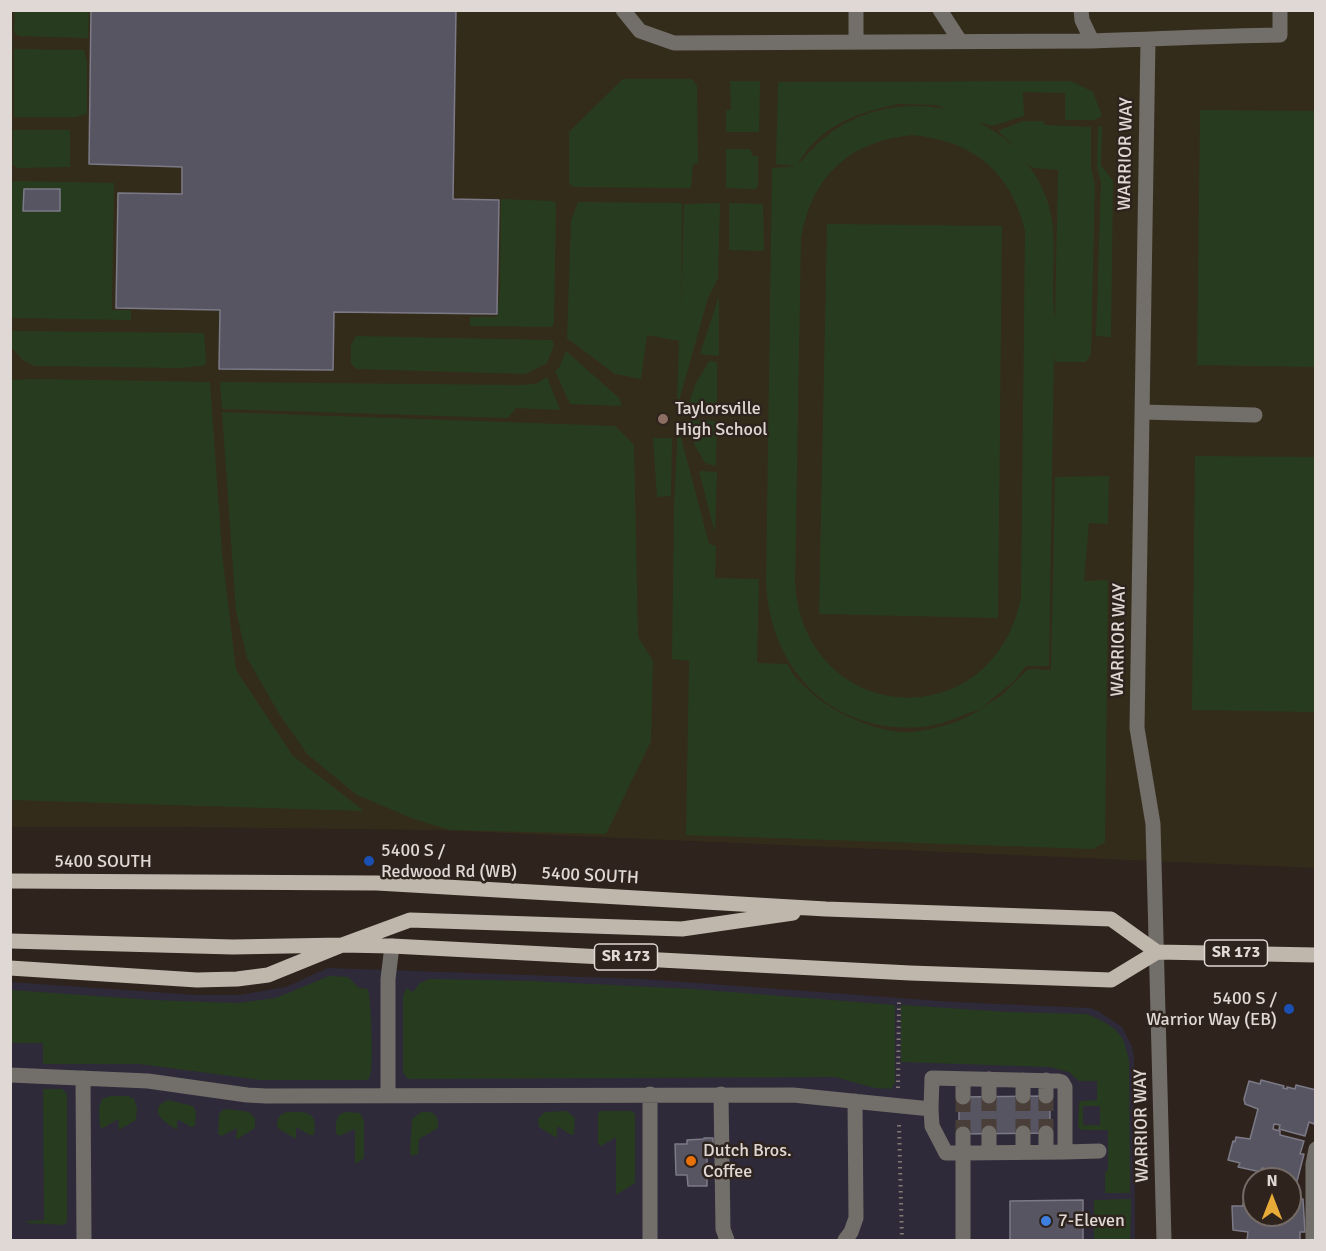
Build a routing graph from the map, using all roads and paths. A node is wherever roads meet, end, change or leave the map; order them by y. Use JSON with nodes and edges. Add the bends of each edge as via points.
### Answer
{"nodes":[{"id":1,"x":623,"y":10,"type":"edge"},
{"id":2,"x":856,"y":10,"type":"edge"},
{"id":3,"x":940,"y":10,"type":"edge"},
{"id":4,"x":1081,"y":10,"type":"edge"},
{"id":5,"x":1280,"y":10,"type":"edge"},
{"id":6,"x":1148,"y":40,"type":"junction"},
{"id":7,"x":960,"y":41,"type":"junction"},
{"id":8,"x":1092,"y":41,"type":"junction"},
{"id":9,"x":856,"y":42,"type":"junction"},
{"id":10,"x":1142,"y":412,"type":"junction"},
{"id":11,"x":1255,"y":415,"type":"dead end"},
{"id":12,"x":10,"y":881,"type":"edge"},
{"id":13,"x":826,"y":909,"type":"junction"},
{"id":14,"x":10,"y":941,"type":"edge"},
{"id":15,"x":342,"y":945,"type":"junction"},
{"id":16,"x":392,"y":946,"type":"junction"},
{"id":17,"x":1157,"y":952,"type":"junction"},
{"id":18,"x":1316,"y":955,"type":"edge"},
{"id":19,"x":10,"y":968,"type":"edge"},
{"id":20,"x":899,"y":1002,"type":"dead end"},
{"id":21,"x":10,"y":1075,"type":"edge"},
{"id":22,"x":83,"y":1078,"type":"junction"},
{"id":23,"x":963,"y":1079,"type":"junction"},
{"id":24,"x":989,"y":1079,"type":"junction"},
{"id":25,"x":1023,"y":1080,"type":"junction"},
{"id":26,"x":898,"y":1089,"type":"dead end"},
{"id":27,"x":650,"y":1094,"type":"junction"},
{"id":28,"x":721,"y":1094,"type":"junction"},
{"id":29,"x":388,"y":1096,"type":"junction"},
{"id":30,"x":989,"y":1096,"type":"tunnel mouth"},
{"id":31,"x":1023,"y":1096,"type":"tunnel mouth"},
{"id":32,"x":963,"y":1097,"type":"tunnel mouth"},
{"id":33,"x":855,"y":1101,"type":"junction"},
{"id":34,"x":931,"y":1109,"type":"junction"},
{"id":35,"x":899,"y":1125,"type":"dead end"},
{"id":36,"x":989,"y":1133,"type":"tunnel mouth"},
{"id":37,"x":1023,"y":1133,"type":"tunnel mouth"},
{"id":38,"x":1046,"y":1133,"type":"tunnel mouth"},
{"id":39,"x":963,"y":1134,"type":"tunnel mouth"},
{"id":40,"x":1316,"y":1149,"type":"edge"},
{"id":41,"x":1099,"y":1151,"type":"dead end"},
{"id":42,"x":989,"y":1152,"type":"junction"},
{"id":43,"x":1023,"y":1152,"type":"junction"},
{"id":44,"x":1046,"y":1152,"type":"junction"},
{"id":45,"x":1065,"y":1152,"type":"junction"},
{"id":46,"x":963,"y":1153,"type":"junction"},
{"id":47,"x":1314,"y":1214,"type":"edge"},
{"id":48,"x":84,"y":1240,"type":"edge"},
{"id":49,"x":650,"y":1240,"type":"edge"},
{"id":50,"x":727,"y":1240,"type":"edge"},
{"id":51,"x":845,"y":1240,"type":"edge"},
{"id":52,"x":902,"y":1240,"type":"edge"},
{"id":53,"x":963,"y":1240,"type":"edge"},
{"id":54,"x":1164,"y":1240,"type":"edge"},
{"id":55,"x":1313,"y":1240,"type":"edge"}],
"edges":[{"from":1,"to":9,"type":"street","via":[[640,31],[674,43]]},
{"from":2,"to":9,"type":"street"},
{"from":3,"to":7,"type":"street"},
{"from":4,"to":8,"type":"street"},
{"from":5,"to":6,"type":"street","via":[[1280,35]]},
{"from":6,"to":8,"type":"street"},
{"from":6,"to":10,"type":"street","name":"WARRIOR WAY"},
{"from":7,"to":8,"type":"street"},
{"from":7,"to":9,"type":"street"},
{"from":10,"to":11,"type":"street"},
{"from":10,"to":17,"type":"street","name":"WARRIOR WAY","via":[[1137,728],[1153,824]]},
{"from":12,"to":13,"type":"main road","name":"5400 SOUTH","via":[[377,883]]},
{"from":13,"to":15,"type":"main road","via":[[682,930],[410,920]]},
{"from":13,"to":17,"type":"main road","name":"5400 SOUTH","via":[[1111,919]]},
{"from":14,"to":15,"type":"main road","number":"SR 173","via":[[233,947]]},
{"from":15,"to":16,"type":"main road","number":"SR 173"},
{"from":15,"to":19,"type":"main road","via":[[268,975],[237,979]]},
{"from":16,"to":17,"type":"main road","number":"SR 173","via":[[1112,980]]},
{"from":16,"to":29,"type":"street","via":[[388,979]]},
{"from":17,"to":18,"type":"main road","number":"SR 173"},
{"from":17,"to":54,"type":"street","name":"WARRIOR WAY"},
{"from":20,"to":26,"type":"path"},
{"from":21,"to":22,"type":"street"},
{"from":22,"to":29,"type":"street","via":[[148,1081],[247,1095]]},
{"from":22,"to":48,"type":"street"},
{"from":23,"to":24,"type":"street"},
{"from":23,"to":32,"type":"street"},
{"from":23,"to":34,"type":"street","via":[[932,1078]]},
{"from":24,"to":25,"type":"street"},
{"from":24,"to":30,"type":"street"},
{"from":25,"to":31,"type":"street"},
{"from":25,"to":45,"type":"street","via":[[1046,1088],[1058,1080],[1065,1087]]},
{"from":27,"to":28,"type":"street"},
{"from":27,"to":29,"type":"street"},
{"from":27,"to":49,"type":"street"},
{"from":28,"to":33,"type":"street"},
{"from":28,"to":50,"type":"street","via":[[723,1229]]},
{"from":33,"to":34,"type":"street"},
{"from":33,"to":51,"type":"street","via":[[856,1218]]},
{"from":34,"to":46,"type":"street","via":[[932,1126],[946,1153]]},
{"from":35,"to":52,"type":"path"},
{"from":36,"to":42,"type":"street"},
{"from":37,"to":43,"type":"street"},
{"from":38,"to":44,"type":"street"},
{"from":39,"to":46,"type":"street"},
{"from":40,"to":47,"type":"street"},
{"from":41,"to":45,"type":"street"},
{"from":42,"to":43,"type":"street"},
{"from":42,"to":46,"type":"street"},
{"from":43,"to":44,"type":"street"},
{"from":44,"to":45,"type":"street"},
{"from":46,"to":53,"type":"street"},
{"from":47,"to":55,"type":"street"}]}
